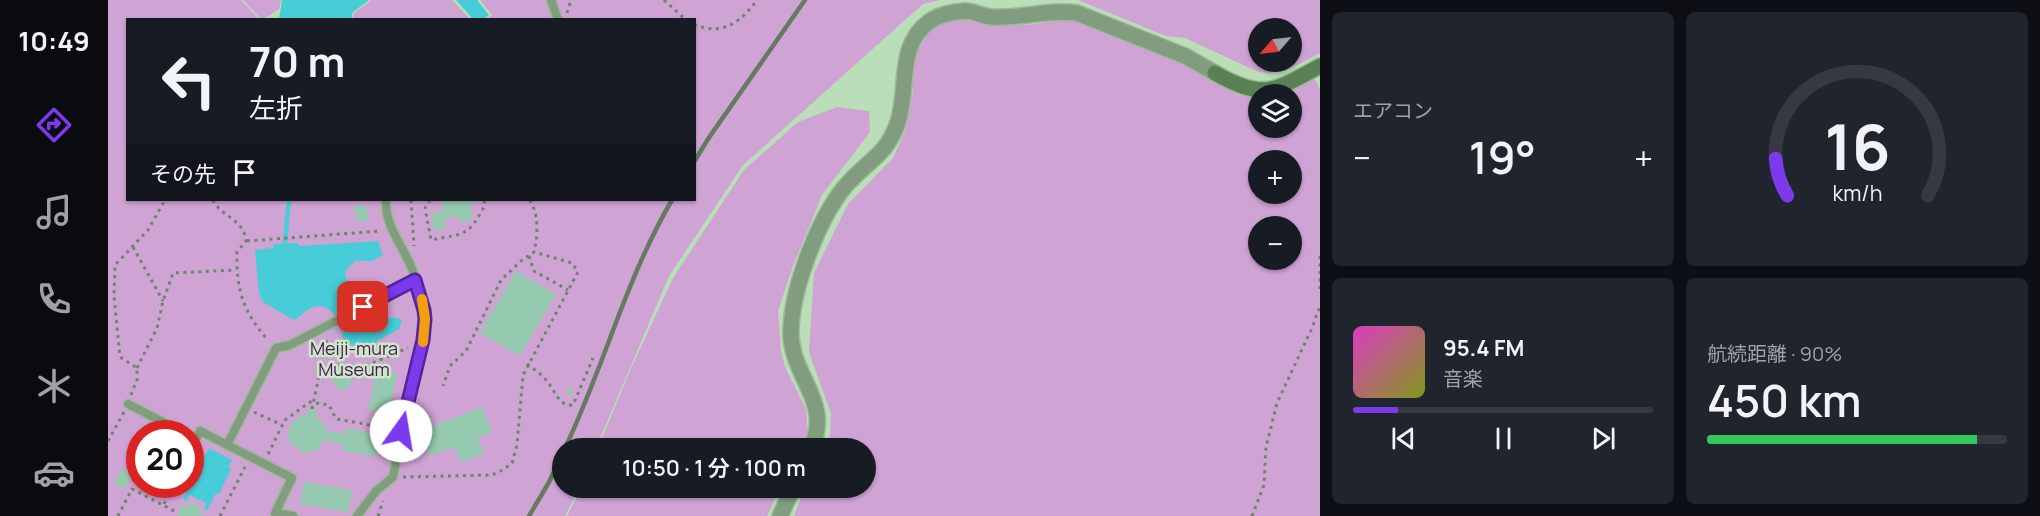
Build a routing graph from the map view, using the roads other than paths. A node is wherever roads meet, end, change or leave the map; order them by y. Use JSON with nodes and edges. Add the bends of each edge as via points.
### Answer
{"nodes":[{"id":1,"x":551,"y":0,"type":"edge"},
{"id":2,"x":557,"y":18,"type":"edge"},
{"id":3,"x":1320,"y":66,"type":"edge"},
{"id":4,"x":386,"y":201,"type":"edge"},
{"id":5,"x":415,"y":280,"type":"junction"},
{"id":6,"x":128,"y":404,"type":"road end"},
{"id":7,"x":159,"y":420,"type":"edge"},
{"id":8,"x":204,"y":433,"type":"edge"},
{"id":9,"x":816,"y":438,"type":"edge"},
{"id":10,"x":227,"y":445,"type":"junction"},
{"id":11,"x":788,"y":498,"type":"edge"},
{"id":12,"x":293,"y":516,"type":"edge"},
{"id":13,"x":357,"y":516,"type":"edge"},
{"id":14,"x":780,"y":516,"type":"edge"}],
"edges":[{"from":1,"to":2,"type":"lane"},
{"from":3,"to":9,"type":"street","via":[[1281,87],[1262,91],[1241,86],[1185,56],[1077,13],[989,17],[968,11],[929,22],[908,50],[904,99],[890,141],[833,201],[817,232],[794,303],[793,355],[813,396],[818,415]]},
{"from":4,"to":5,"type":"lane","via":[[391,230]]},
{"from":5,"to":10,"type":"lane","via":[[290,345],[276,348]]},
{"from":5,"to":13,"type":"lane","via":[[424,310],[423,340],[393,477]]},
{"from":6,"to":7,"type":"lane"},
{"from":8,"to":10,"type":"lane"},
{"from":10,"to":12,"type":"lane","via":[[292,478],[275,513]]},
{"from":11,"to":14,"type":"street"}]}
